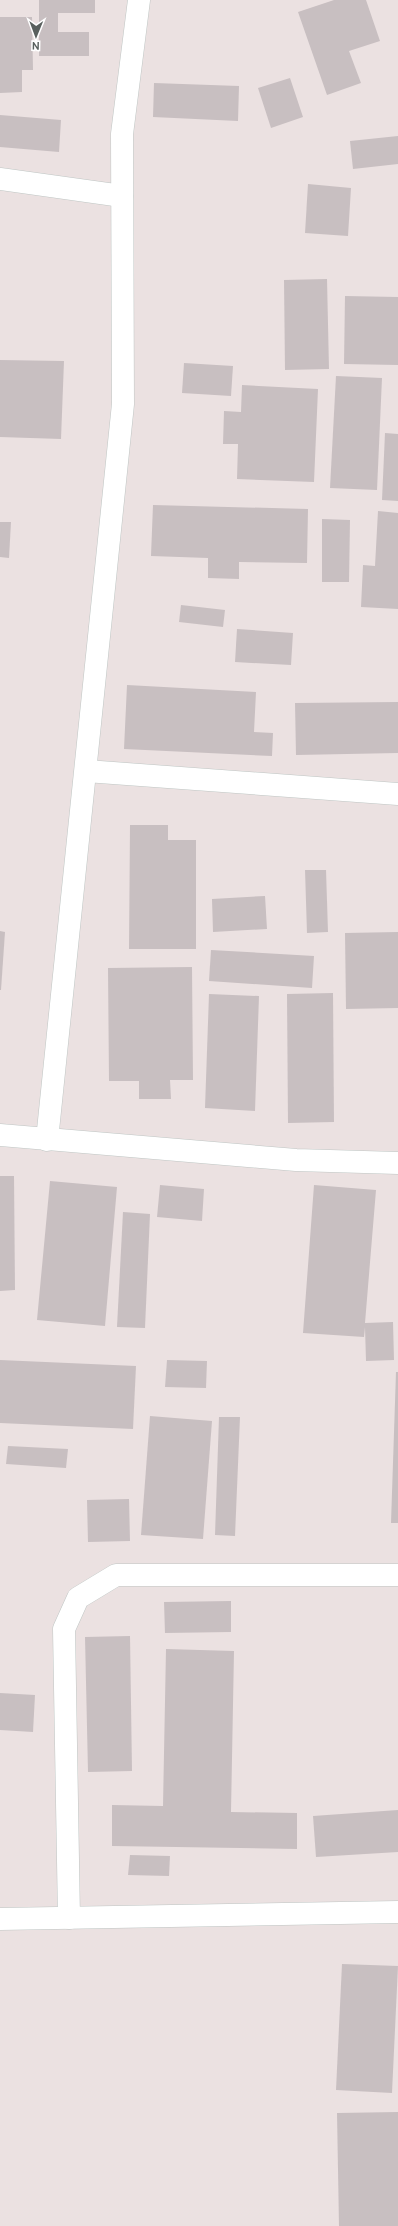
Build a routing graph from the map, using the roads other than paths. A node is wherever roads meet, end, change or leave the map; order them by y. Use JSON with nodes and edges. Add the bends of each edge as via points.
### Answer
{"nodes":[{"id":1,"x":139,"y":0,"type":"edge"},
{"id":2,"x":0,"y":179,"type":"edge"},
{"id":3,"x":122,"y":196,"type":"junction"},
{"id":4,"x":86,"y":771,"type":"junction"},
{"id":5,"x":398,"y":794,"type":"edge"},
{"id":6,"x":0,"y":1135,"type":"edge"},
{"id":7,"x":47,"y":1140,"type":"junction"},
{"id":8,"x":398,"y":1163,"type":"edge"},
{"id":9,"x":398,"y":1575,"type":"edge"},
{"id":10,"x":398,"y":1912,"type":"edge"},
{"id":11,"x":69,"y":1918,"type":"junction"},
{"id":12,"x":0,"y":1919,"type":"edge"}],
"edges":[{"from":1,"to":3,"type":"street","via":[[122,134]]},
{"from":2,"to":3,"type":"street"},
{"from":3,"to":4,"type":"street","via":[[123,404]]},
{"from":4,"to":5,"type":"street"},
{"from":4,"to":7,"type":"street"},
{"from":6,"to":7,"type":"street"},
{"from":7,"to":8,"type":"street","via":[[296,1160]]},
{"from":9,"to":11,"type":"street","via":[[116,1576],[78,1598],[64,1629]]},
{"from":10,"to":11,"type":"street"},
{"from":11,"to":12,"type":"street"}]}
